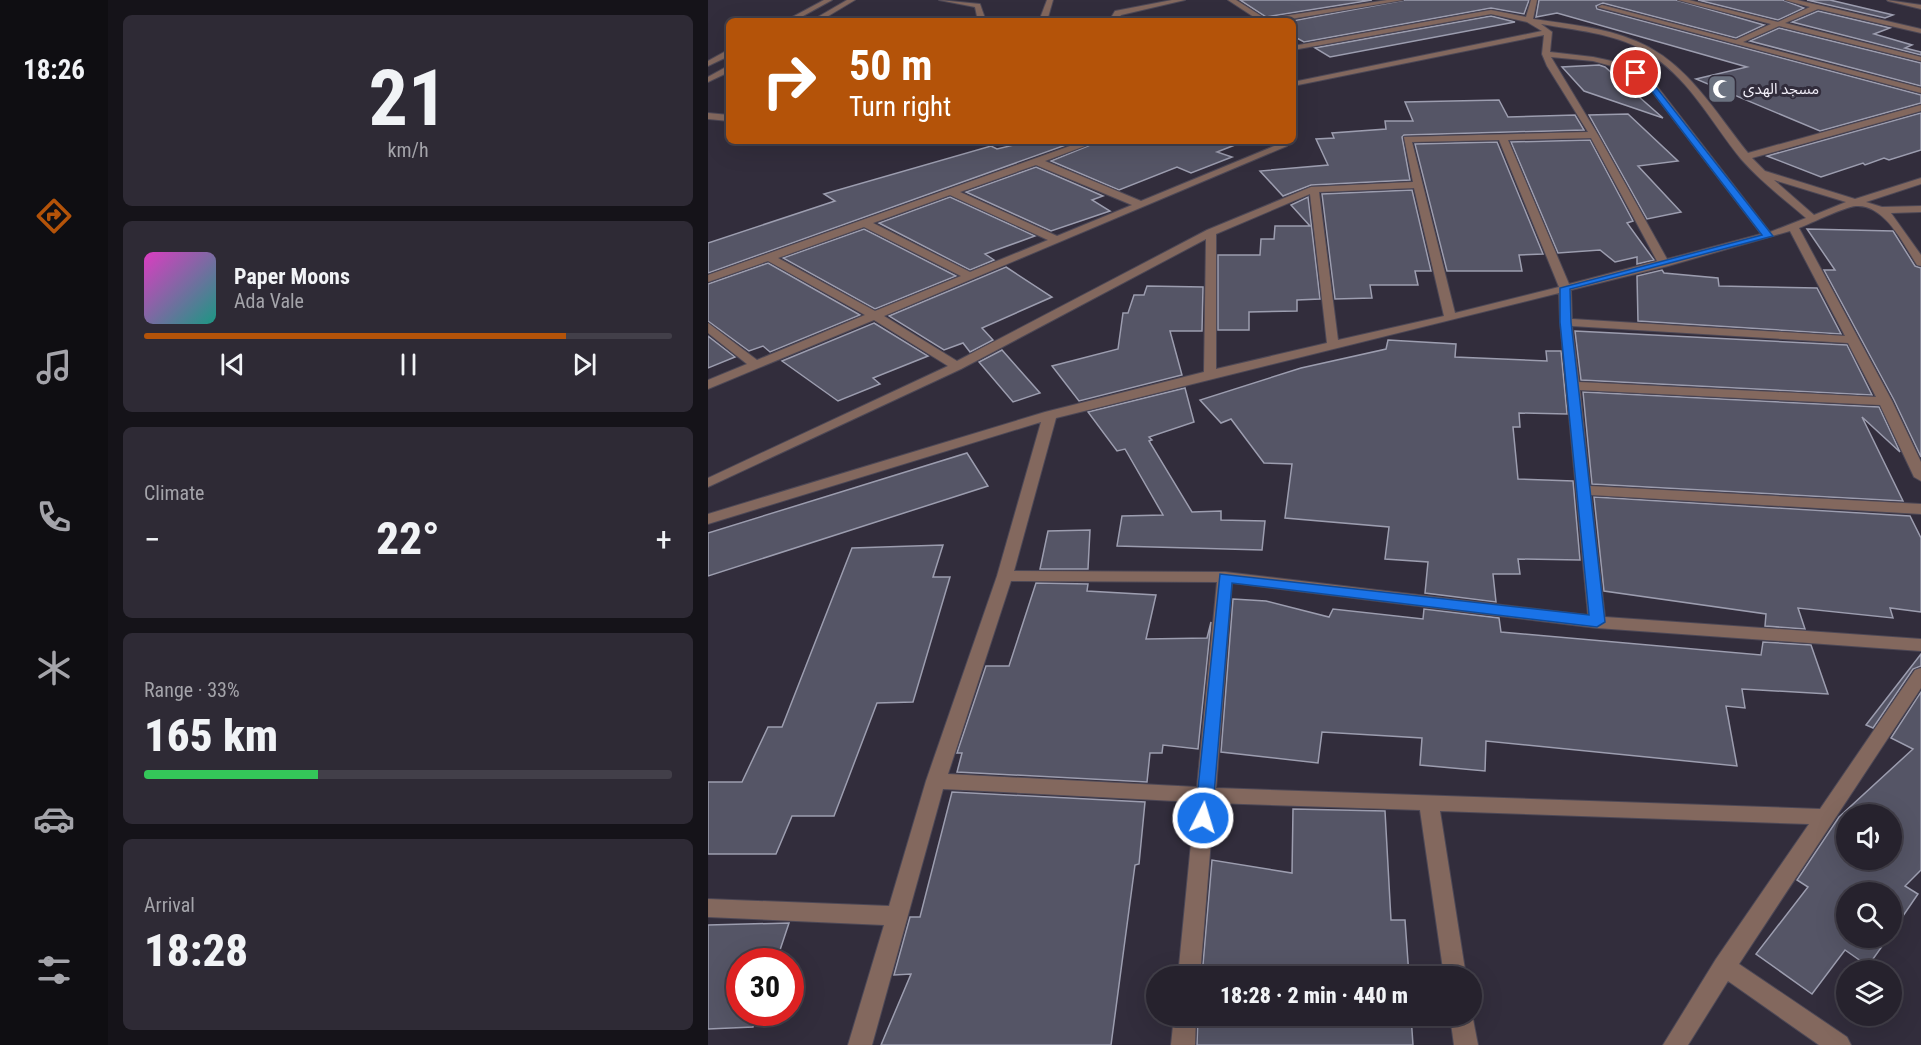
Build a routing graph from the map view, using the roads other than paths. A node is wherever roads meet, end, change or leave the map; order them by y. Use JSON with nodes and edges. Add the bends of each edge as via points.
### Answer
{"nodes":[{"id":1,"x":828,"y":0,"type":"edge"},
{"id":2,"x":852,"y":0,"type":"edge"},
{"id":3,"x":942,"y":0,"type":"edge"},
{"id":4,"x":1050,"y":0,"type":"edge"},
{"id":5,"x":1182,"y":0,"type":"edge"},
{"id":6,"x":1231,"y":0,"type":"edge"},
{"id":7,"x":1400,"y":0,"type":"edge"},
{"id":8,"x":1534,"y":0,"type":"edge"},
{"id":9,"x":1681,"y":0,"type":"edge"},
{"id":10,"x":1788,"y":0,"type":"edge"},
{"id":11,"x":1833,"y":0,"type":"edge"},
{"id":12,"x":1890,"y":0,"type":"edge"},
{"id":13,"x":1600,"y":7,"type":"edge"},
{"id":14,"x":1817,"y":7,"type":"junction"},
{"id":15,"x":1921,"y":7,"type":"edge"},
{"id":16,"x":795,"y":18,"type":"edge"},
{"id":17,"x":819,"y":18,"type":"edge"},
{"id":18,"x":981,"y":18,"type":"edge"},
{"id":19,"x":1044,"y":18,"type":"edge"},
{"id":20,"x":1115,"y":18,"type":"edge"},
{"id":21,"x":1260,"y":18,"type":"edge"},
{"id":22,"x":1284,"y":18,"type":"edge"},
{"id":23,"x":1529,"y":20,"type":"junction"},
{"id":24,"x":1776,"y":23,"type":"junction"},
{"id":25,"x":1921,"y":31,"type":"edge"},
{"id":26,"x":1548,"y":32,"type":"junction"},
{"id":27,"x":1296,"y":41,"type":"edge"},
{"id":28,"x":1737,"y":42,"type":"junction"},
{"id":29,"x":1305,"y":46,"type":"junction"},
{"id":30,"x":1296,"y":48,"type":"edge"},
{"id":31,"x":1546,"y":54,"type":"junction"},
{"id":32,"x":726,"y":55,"type":"edge"},
{"id":33,"x":1921,"y":59,"type":"edge"},
{"id":34,"x":708,"y":64,"type":"edge"},
{"id":35,"x":726,"y":71,"type":"edge"},
{"id":36,"x":708,"y":80,"type":"edge"},
{"id":37,"x":1296,"y":83,"type":"edge"},
{"id":38,"x":1921,"y":91,"type":"edge"},
{"id":39,"x":1921,"y":108,"type":"edge"},
{"id":40,"x":708,"y":116,"type":"edge"},
{"id":41,"x":726,"y":118,"type":"edge"},
{"id":42,"x":1594,"y":135,"type":"junction"},
{"id":43,"x":1502,"y":137,"type":"junction"},
{"id":44,"x":1084,"y":144,"type":"edge"},
{"id":45,"x":1282,"y":146,"type":"dead end"},
{"id":46,"x":1745,"y":157,"type":"junction"},
{"id":47,"x":1035,"y":161,"type":"junction"},
{"id":48,"x":1762,"y":173,"type":"junction"},
{"id":49,"x":1921,"y":181,"type":"edge"},
{"id":50,"x":1416,"y":185,"type":"junction"},
{"id":51,"x":1314,"y":189,"type":"junction"},
{"id":52,"x":951,"y":192,"type":"junction"},
{"id":53,"x":1858,"y":201,"type":"junction"},
{"id":54,"x":1141,"y":205,"type":"junction"},
{"id":55,"x":1921,"y":209,"type":"edge"},
{"id":56,"x":1881,"y":210,"type":"junction"},
{"id":57,"x":1812,"y":218,"type":"junction"},
{"id":58,"x":865,"y":223,"type":"junction"},
{"id":59,"x":1793,"y":227,"type":"junction"},
{"id":60,"x":1210,"y":232,"type":"junction"},
{"id":61,"x":1768,"y":236,"type":"junction"},
{"id":62,"x":1058,"y":240,"type":"junction"},
{"id":63,"x":769,"y":257,"type":"junction"},
{"id":64,"x":1921,"y":263,"type":"edge"},
{"id":65,"x":1664,"y":264,"type":"junction"},
{"id":66,"x":970,"y":276,"type":"junction"},
{"id":67,"x":708,"y":279,"type":"edge"},
{"id":68,"x":1565,"y":288,"type":"junction"},
{"id":69,"x":875,"y":316,"type":"junction"},
{"id":70,"x":1450,"y":318,"type":"junction"},
{"id":71,"x":1566,"y":322,"type":"junction"},
{"id":72,"x":708,"y":327,"type":"edge"},
{"id":73,"x":1851,"y":340,"type":"junction"},
{"id":74,"x":1333,"y":346,"type":"junction"},
{"id":75,"x":756,"y":365,"type":"junction"},
{"id":76,"x":957,"y":366,"type":"junction"},
{"id":77,"x":1210,"y":374,"type":"junction"},
{"id":78,"x":708,"y":385,"type":"edge"},
{"id":79,"x":1573,"y":386,"type":"junction"},
{"id":80,"x":1885,"y":401,"type":"junction"},
{"id":81,"x":1050,"y":415,"type":"junction"},
{"id":82,"x":1921,"y":477,"type":"edge"},
{"id":83,"x":708,"y":483,"type":"edge"},
{"id":84,"x":1584,"y":490,"type":"junction"},
{"id":85,"x":1921,"y":509,"type":"edge"},
{"id":86,"x":708,"y":519,"type":"edge"},
{"id":87,"x":1005,"y":576,"type":"junction"},
{"id":88,"x":1225,"y":577,"type":"junction"},
{"id":89,"x":1597,"y":622,"type":"junction"},
{"id":90,"x":1921,"y":645,"type":"edge"},
{"id":91,"x":1921,"y":674,"type":"edge"},
{"id":92,"x":936,"y":782,"type":"junction"},
{"id":93,"x":1206,"y":795,"type":"junction"},
{"id":94,"x":1429,"y":804,"type":"junction"},
{"id":95,"x":1827,"y":817,"type":"junction"},
{"id":96,"x":708,"y":908,"type":"edge"},
{"id":97,"x":898,"y":916,"type":"junction"},
{"id":98,"x":1190,"y":966,"type":"edge"},
{"id":99,"x":1453,"y":966,"type":"edge"},
{"id":100,"x":1724,"y":966,"type":"junction"},
{"id":101,"x":1184,"y":1026,"type":"edge"},
{"id":102,"x":1463,"y":1026,"type":"edge"},
{"id":103,"x":860,"y":1045,"type":"edge"},
{"id":104,"x":1183,"y":1045,"type":"edge"},
{"id":105,"x":1466,"y":1045,"type":"edge"},
{"id":106,"x":1675,"y":1045,"type":"edge"},
{"id":107,"x":1839,"y":1045,"type":"edge"}],
"edges":[{"from":1,"to":16,"type":"street"},
{"from":2,"to":17,"type":"street"},
{"from":3,"to":18,"type":"street","via":[[978,5]]},
{"from":4,"to":19,"type":"street"},
{"from":5,"to":20,"type":"street","via":[[1118,13]]},
{"from":6,"to":21,"type":"street"},
{"from":7,"to":22,"type":"street"},
{"from":8,"to":23,"type":"street"},
{"from":9,"to":24,"type":"street"},
{"from":10,"to":14,"type":"street"},
{"from":11,"to":14,"type":"street"},
{"from":12,"to":15,"type":"street"},
{"from":13,"to":28,"type":"street"},
{"from":14,"to":24,"type":"street"},
{"from":14,"to":25,"type":"street"},
{"from":23,"to":26,"type":"street"},
{"from":23,"to":29,"type":"street","via":[[1491,12]]},
{"from":23,"to":46,"type":"street","via":[[1592,28],[1644,48],[1694,87]]},
{"from":24,"to":28,"type":"street"},
{"from":24,"to":33,"type":"street"},
{"from":26,"to":31,"type":"street"},
{"from":26,"to":37,"type":"street"},
{"from":27,"to":29,"type":"street"},
{"from":28,"to":38,"type":"street"},
{"from":29,"to":30,"type":"street"},
{"from":31,"to":42,"type":"street"},
{"from":31,"to":61,"type":"street","via":[[1618,65],[1650,83]]},
{"from":32,"to":34,"type":"street"},
{"from":35,"to":36,"type":"street"},
{"from":39,"to":46,"type":"street"},
{"from":40,"to":41,"type":"street"},
{"from":42,"to":43,"type":"street"},
{"from":42,"to":65,"type":"street"},
{"from":43,"to":50,"type":"street","via":[[1407,140]]},
{"from":43,"to":68,"type":"street"},
{"from":44,"to":47,"type":"street"},
{"from":45,"to":54,"type":"street"},
{"from":46,"to":48,"type":"street"},
{"from":47,"to":52,"type":"street"},
{"from":47,"to":54,"type":"street"},
{"from":48,"to":53,"type":"street"},
{"from":48,"to":57,"type":"street"},
{"from":49,"to":53,"type":"street"},
{"from":50,"to":51,"type":"street"},
{"from":50,"to":70,"type":"street"},
{"from":51,"to":60,"type":"street"},
{"from":51,"to":74,"type":"street"},
{"from":52,"to":58,"type":"street"},
{"from":52,"to":62,"type":"street"},
{"from":53,"to":56,"type":"street"},
{"from":53,"to":57,"type":"street"},
{"from":54,"to":62,"type":"street"},
{"from":55,"to":56,"type":"street"},
{"from":56,"to":64,"type":"street","via":[[1892,219]]},
{"from":57,"to":59,"type":"street"},
{"from":58,"to":63,"type":"street"},
{"from":58,"to":66,"type":"street"},
{"from":59,"to":61,"type":"street"},
{"from":59,"to":73,"type":"street"},
{"from":60,"to":76,"type":"street"},
{"from":60,"to":77,"type":"street"},
{"from":61,"to":65,"type":"street"},
{"from":62,"to":66,"type":"street"},
{"from":63,"to":67,"type":"street"},
{"from":63,"to":69,"type":"street"},
{"from":65,"to":68,"type":"street"},
{"from":66,"to":69,"type":"street"},
{"from":68,"to":70,"type":"street"},
{"from":68,"to":71,"type":"street"},
{"from":69,"to":75,"type":"street"},
{"from":69,"to":76,"type":"street"},
{"from":70,"to":74,"type":"street"},
{"from":71,"to":73,"type":"street"},
{"from":71,"to":79,"type":"street"},
{"from":72,"to":75,"type":"street"},
{"from":73,"to":80,"type":"street"},
{"from":74,"to":77,"type":"street"},
{"from":75,"to":78,"type":"street"},
{"from":76,"to":83,"type":"street"},
{"from":77,"to":81,"type":"street"},
{"from":79,"to":80,"type":"street"},
{"from":79,"to":84,"type":"street"},
{"from":80,"to":82,"type":"street"},
{"from":81,"to":86,"type":"street"},
{"from":81,"to":87,"type":"street"},
{"from":84,"to":85,"type":"street"},
{"from":84,"to":89,"type":"street"},
{"from":87,"to":88,"type":"street"},
{"from":87,"to":92,"type":"street"},
{"from":88,"to":89,"type":"street"},
{"from":88,"to":93,"type":"street"},
{"from":89,"to":90,"type":"street"},
{"from":91,"to":95,"type":"street"},
{"from":92,"to":93,"type":"street"},
{"from":92,"to":97,"type":"street"},
{"from":93,"to":94,"type":"street"},
{"from":93,"to":98,"type":"street"},
{"from":94,"to":95,"type":"street"},
{"from":94,"to":99,"type":"street"},
{"from":95,"to":100,"type":"street"},
{"from":96,"to":97,"type":"street"},
{"from":97,"to":103,"type":"street"},
{"from":100,"to":106,"type":"street"},
{"from":100,"to":107,"type":"street"},
{"from":101,"to":104,"type":"street"},
{"from":102,"to":105,"type":"street"}]}
